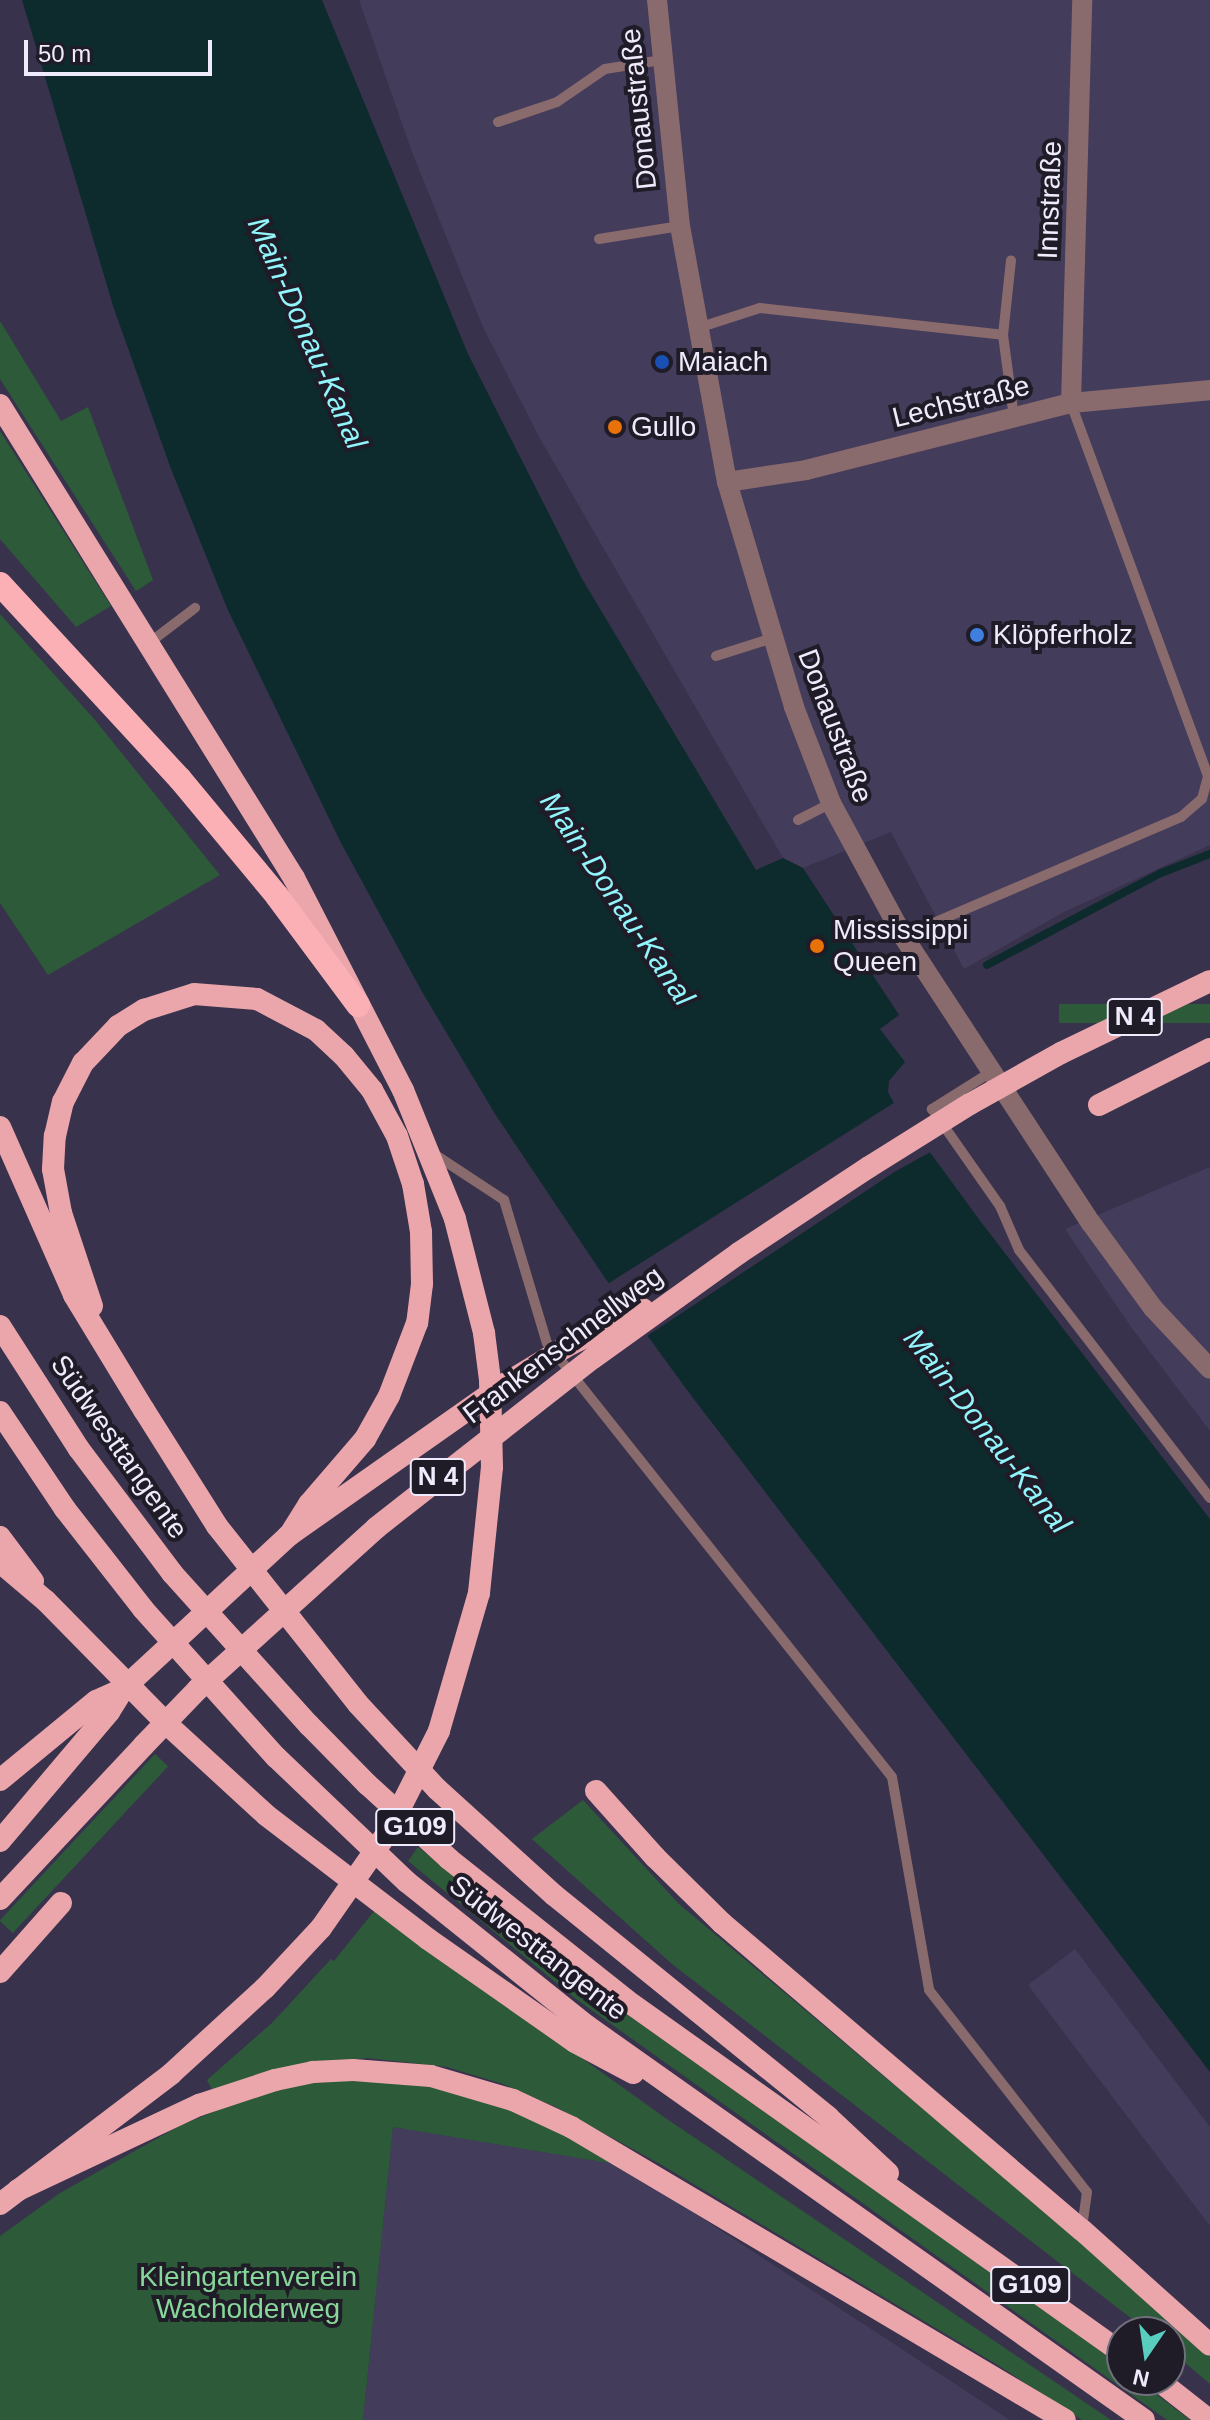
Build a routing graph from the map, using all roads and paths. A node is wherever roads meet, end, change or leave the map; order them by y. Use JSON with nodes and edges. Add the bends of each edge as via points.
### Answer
{"nodes":[{"id":1,"x":657,"y":0,"type":"edge"},
{"id":2,"x":1082,"y":0,"type":"edge"},
{"id":3,"x":662,"y":60,"type":"junction"},
{"id":4,"x":498,"y":122,"type":"dead end"},
{"id":5,"x":680,"y":226,"type":"junction"},
{"id":6,"x":599,"y":239,"type":"dead end"},
{"id":7,"x":1011,"y":260,"type":"dead end"},
{"id":8,"x":698,"y":328,"type":"junction"},
{"id":9,"x":1003,"y":335,"type":"junction"},
{"id":10,"x":1210,"y":390,"type":"edge"},
{"id":11,"x":1071,"y":403,"type":"junction"},
{"id":12,"x":0,"y":405,"type":"edge"},
{"id":13,"x":1014,"y":417,"type":"junction"},
{"id":14,"x":727,"y":482,"type":"junction"},
{"id":15,"x":0,"y":584,"type":"edge"},
{"id":16,"x":195,"y":608,"type":"dead end"},
{"id":17,"x":773,"y":638,"type":"junction"},
{"id":18,"x":149,"y":643,"type":"junction"},
{"id":19,"x":716,"y":656,"type":"dead end"},
{"id":20,"x":831,"y":803,"type":"junction"},
{"id":21,"x":798,"y":820,"type":"dead end"},
{"id":22,"x":903,"y":936,"type":"junction"},
{"id":23,"x":1210,"y":981,"type":"edge"},
{"id":24,"x":358,"y":1005,"type":"junction"},
{"id":25,"x":1210,"y":1049,"type":"edge"},
{"id":26,"x":991,"y":1072,"type":"junction"},
{"id":27,"x":1099,"y":1105,"type":"dead end"},
{"id":28,"x":0,"y":1127,"type":"edge"},
{"id":29,"x":430,"y":1152,"type":"junction"},
{"id":30,"x":694,"y":1284,"type":"junction"},
{"id":31,"x":0,"y":1326,"type":"edge"},
{"id":32,"x":105,"y":1345,"type":"junction"},
{"id":33,"x":1210,"y":1369,"type":"edge"},
{"id":34,"x":0,"y":1412,"type":"edge"},
{"id":35,"x":1210,"y":1498,"type":"edge"},
{"id":36,"x":288,"y":1536,"type":"junction"},
{"id":37,"x":0,"y":1537,"type":"edge"},
{"id":38,"x":0,"y":1562,"type":"edge"},
{"id":39,"x":46,"y":1601,"type":"junction"},
{"id":40,"x":103,"y":1707,"type":"junction"},
{"id":41,"x":0,"y":1780,"type":"edge"},
{"id":42,"x":596,"y":1791,"type":"dead end"},
{"id":43,"x":0,"y":1841,"type":"edge"},
{"id":44,"x":0,"y":1899,"type":"edge"},
{"id":45,"x":61,"y":1903,"type":"dead end"},
{"id":46,"x":0,"y":1972,"type":"edge"},
{"id":47,"x":708,"y":2114,"type":"junction"},
{"id":48,"x":9,"y":2197,"type":"edge"},
{"id":49,"x":937,"y":2219,"type":"junction"},
{"id":50,"x":1082,"y":2230,"type":"junction"},
{"id":51,"x":1106,"y":2341,"type":"edge"},
{"id":52,"x":1210,"y":2345,"type":"edge"},
{"id":53,"x":1178,"y":2396,"type":"edge"},
{"id":54,"x":1065,"y":2420,"type":"edge"},
{"id":55,"x":1144,"y":2420,"type":"edge"},
{"id":56,"x":1209,"y":2420,"type":"edge"}],
"edges":[{"from":1,"to":3,"type":"street","name":"Donaustraße"},
{"from":2,"to":11,"type":"street","name":"Innstraße"},
{"from":3,"to":4,"type":"lane","via":[[605,69],[557,102]]},
{"from":3,"to":5,"type":"street","name":"Donaustraße"},
{"from":5,"to":6,"type":"lane"},
{"from":5,"to":8,"type":"street","name":"Donaustraße"},
{"from":7,"to":9,"type":"lane"},
{"from":8,"to":9,"type":"lane","via":[[760,308]]},
{"from":8,"to":14,"type":"street","name":"Donaustraße"},
{"from":9,"to":13,"type":"lane"},
{"from":10,"to":11,"type":"street","name":"Lechstraße"},
{"from":11,"to":13,"type":"street","name":"Lechstraße"},
{"from":11,"to":22,"type":"lane","via":[[1208,776],[1202,799],[1181,817]]},
{"from":12,"to":18,"type":"highway"},
{"from":13,"to":14,"type":"street","name":"Lechstraße","via":[[806,470]]},
{"from":14,"to":17,"type":"street","name":"Donaustraße"},
{"from":15,"to":24,"type":"highway","via":[[180,779]]},
{"from":16,"to":18,"type":"lane"},
{"from":17,"to":19,"type":"lane"},
{"from":17,"to":20,"type":"street","name":"Donaustraße"},
{"from":18,"to":24,"type":"highway","via":[[294,878]]},
{"from":20,"to":21,"type":"lane"},
{"from":20,"to":22,"type":"street","name":"Donaustraße"},
{"from":22,"to":26,"type":"street","name":"Donaustraße"},
{"from":23,"to":30,"type":"highway","name":"Frankenschnellweg","number":"N 4","bridge":true,"via":[[970,1104]]},
{"from":24,"to":29,"type":"highway"},
{"from":25,"to":27,"type":"highway","number":"N 4"},
{"from":26,"to":33,"type":"street","name":"Donaustraße","via":[[1153,1308]]},
{"from":26,"to":35,"type":"lane","via":[[932,1109],[1000,1206],[1019,1250]]},
{"from":28,"to":32,"type":"highway","via":[[51,1250]]},
{"from":29,"to":48,"type":"highway","bridge":true,"via":[[475,1290],[493,1425],[479,1593],[439,1731],[388,1832],[321,1928],[255,1998],[171,2074]]},
{"from":29,"to":50,"type":"lane","via":[[504,1200],[547,1343],[892,1777],[929,1990],[1087,2192]]},
{"from":30,"to":36,"type":"highway","bridge":true,"via":[[571,1344],[503,1385]]},
{"from":30,"to":44,"type":"highway","name":"Frankenschnellweg","number":"N 4","bridge":true,"via":[[376,1528],[209,1679]]},
{"from":31,"to":49,"type":"highway","name":"Südwesttangente","number":"G109","via":[[79,1449],[172,1573],[367,1784],[449,1859],[582,1966]]},
{"from":32,"to":36,"type":"highway","via":[[58,1198],[54,1150],[63,1102],[77,1072],[98,1045],[144,1010],[194,994],[237,995],[273,1005],[316,1030],[372,1090],[397,1136],[421,1232],[422,1284],[405,1362],[365,1439]]},
{"from":32,"to":49,"type":"highway","via":[[225,1536],[358,1704],[437,1789],[554,1895],[828,2117]]},
{"from":34,"to":47,"type":"highway","name":"Südwesttangente","number":"G109","via":[[65,1509],[143,1609],[345,1826],[492,1953]]},
{"from":36,"to":40,"type":"highway","bridge":true},
{"from":37,"to":39,"type":"highway"},
{"from":38,"to":39,"type":"highway"},
{"from":39,"to":47,"type":"highway","via":[[223,1778],[322,1859],[575,2042]]},
{"from":40,"to":41,"type":"highway"},
{"from":40,"to":43,"type":"highway"},
{"from":42,"to":50,"type":"highway","via":[[722,1923]]},
{"from":45,"to":46,"type":"highway"},
{"from":47,"to":55,"type":"highway","name":"Südwesttangente","number":"G109"},
{"from":48,"to":54,"type":"highway","via":[[199,2105],[275,2080],[353,2070],[431,2076],[513,2100],[571,2127]]},
{"from":49,"to":51,"type":"highway","name":"Südwesttangente","number":"G109"},
{"from":50,"to":52,"type":"highway"},
{"from":53,"to":56,"type":"highway"}]}
